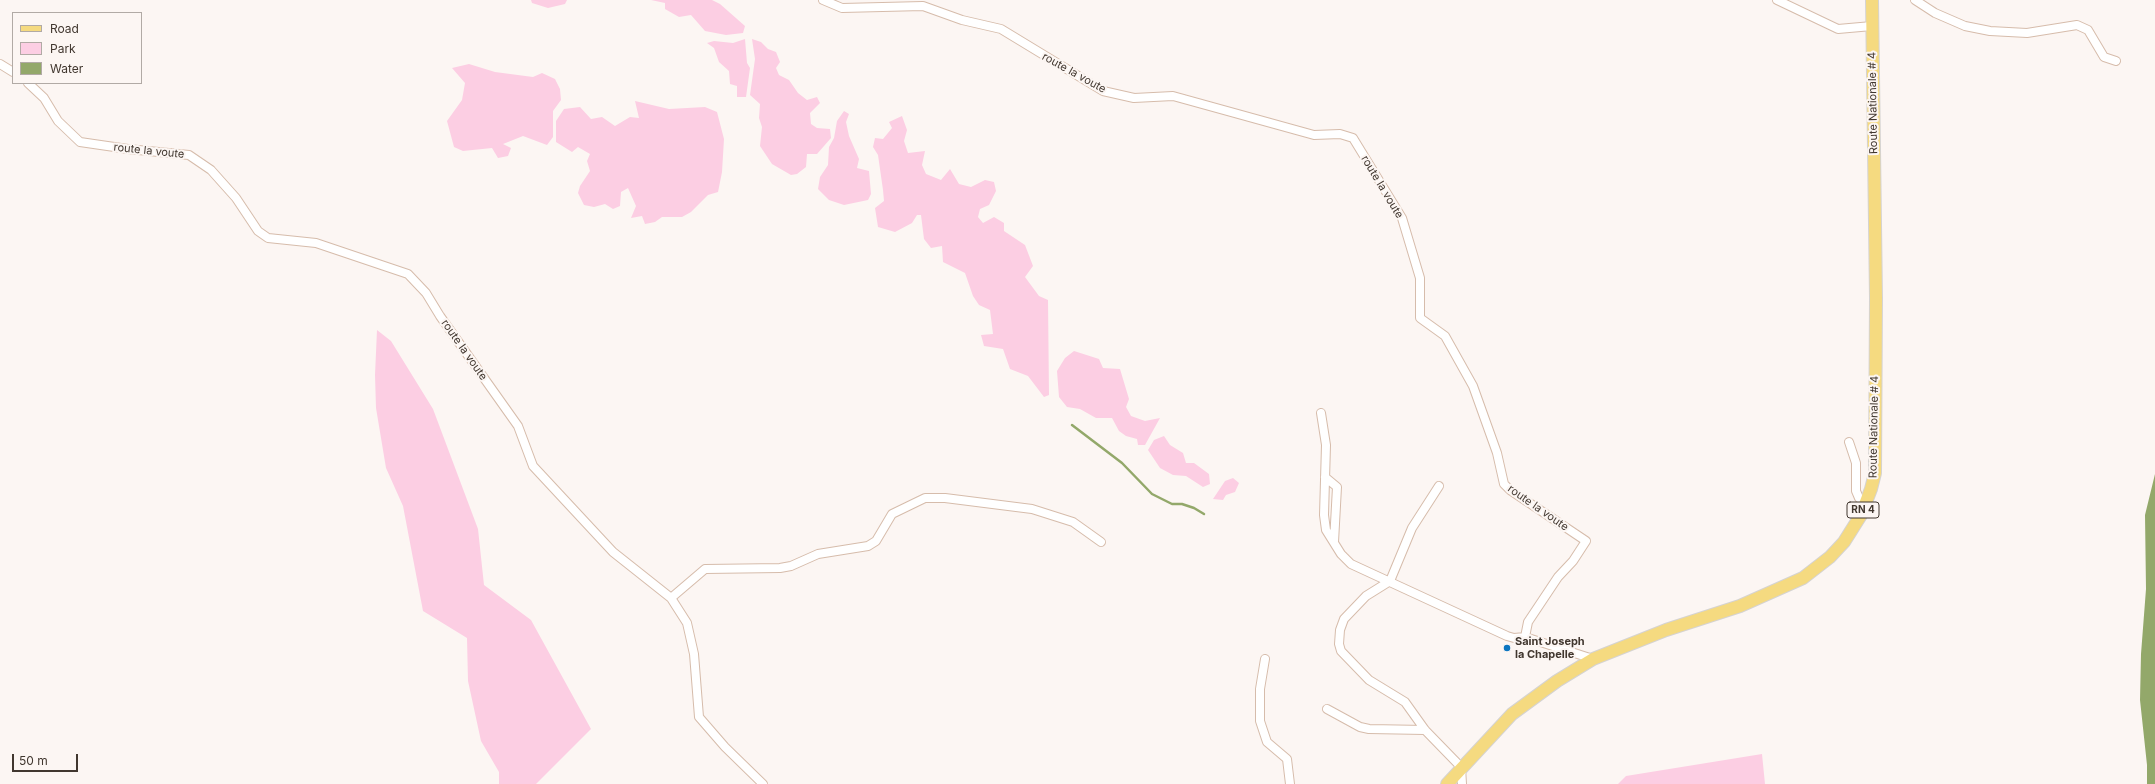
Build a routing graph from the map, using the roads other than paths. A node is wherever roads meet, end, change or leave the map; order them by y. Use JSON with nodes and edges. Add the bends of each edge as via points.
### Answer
{"nodes":[{"id":1,"x":823,"y":0,"type":"edge"},
{"id":2,"x":1777,"y":0,"type":"edge"},
{"id":3,"x":1872,"y":0,"type":"edge"},
{"id":4,"x":1915,"y":0,"type":"edge"},
{"id":5,"x":1872,"y":26,"type":"junction"},
{"id":6,"x":2116,"y":61,"type":"dead end"},
{"id":7,"x":0,"y":64,"type":"edge"},
{"id":8,"x":12,"y":71,"type":"edge"},
{"id":9,"x":29,"y":84,"type":"edge"},
{"id":10,"x":1321,"y":413,"type":"dead end"},
{"id":11,"x":1849,"y":442,"type":"dead end"},
{"id":12,"x":1325,"y":477,"type":"junction"},
{"id":13,"x":1439,"y":486,"type":"dead end"},
{"id":14,"x":1866,"y":504,"type":"junction"},
{"id":15,"x":1101,"y":542,"type":"dead end"},
{"id":16,"x":1334,"y":542,"type":"junction"},
{"id":17,"x":1390,"y":581,"type":"junction"},
{"id":18,"x":671,"y":598,"type":"junction"},
{"id":19,"x":1525,"y":637,"type":"junction"},
{"id":20,"x":1264,"y":659,"type":"dead end"},
{"id":21,"x":1593,"y":659,"type":"junction"},
{"id":22,"x":1327,"y":709,"type":"dead end"},
{"id":23,"x":1425,"y":730,"type":"junction"},
{"id":24,"x":1462,"y":767,"type":"junction"},
{"id":25,"x":763,"y":784,"type":"edge"},
{"id":26,"x":1290,"y":784,"type":"edge"},
{"id":27,"x":1447,"y":784,"type":"edge"},
{"id":28,"x":1462,"y":784,"type":"edge"}],
"edges":[{"from":1,"to":19,"type":"street","name":"route la voute","via":[[842,8],[923,6],[962,20],[1001,29],[1102,91],[1134,98],[1173,96],[1283,128],[1314,135],[1340,134],[1352,138],[1402,218],[1420,278],[1420,318],[1445,336],[1473,386],[1497,453],[1504,484],[1586,541],[1528,622]]},
{"from":2,"to":5,"type":"street","via":[[1838,29]]},
{"from":3,"to":5,"type":"main road","name":"Route Nationale # 4","number":"RN 4"},
{"from":4,"to":6,"type":"street","via":[[1935,13],[1964,26],[1990,31],[2027,33],[2077,25],[2088,30],[2104,57]]},
{"from":5,"to":14,"type":"main road","name":"Route Nationale # 4","number":"RN 4","via":[[1876,298],[1875,473]]},
{"from":7,"to":8,"type":"street"},
{"from":9,"to":18,"type":"street","name":"route la voute","via":[[44,98],[58,121],[80,142],[189,155],[211,170],[236,198],[258,231],[268,238],[316,243],[408,274],[426,293],[518,426],[533,466],[613,552]]},
{"from":10,"to":12,"type":"street","via":[[1326,444]]},
{"from":11,"to":14,"type":"street","via":[[1856,463],[1856,491]]},
{"from":12,"to":16,"type":"street","via":[[1326,530]]},
{"from":12,"to":16,"type":"street","via":[[1337,487]]},
{"from":13,"to":17,"type":"street","via":[[1412,528]]},
{"from":14,"to":21,"type":"main road","name":"Route Nationale # 4","number":"RN 4","via":[[1844,542],[1830,557],[1803,578],[1740,606],[1666,630]]},
{"from":15,"to":18,"type":"street","via":[[1073,522],[1032,509],[945,498],[925,498],[892,514],[876,541],[868,546],[818,554],[780,568],[705,568]]},
{"from":16,"to":17,"type":"street","via":[[1351,564]]},
{"from":17,"to":19,"type":"street","via":[[1507,636]]},
{"from":17,"to":23,"type":"street","via":[[1366,596],[1344,619],[1338,644],[1341,651],[1369,680],[1405,702]]},
{"from":18,"to":25,"type":"street","name":"route la voute","via":[[687,624],[694,654],[699,717]]},
{"from":19,"to":21,"type":"street"},
{"from":20,"to":26,"type":"street","via":[[1260,689],[1260,722],[1267,742],[1287,759]]},
{"from":21,"to":24,"type":"main road","name":"Route Nationale # 4","number":"RN 4","via":[[1557,681],[1512,714]]},
{"from":22,"to":23,"type":"street","via":[[1360,727],[1369,729]]},
{"from":23,"to":24,"type":"street"},
{"from":24,"to":27,"type":"main road","name":"Route Nationale # 4","number":"RN 4"},
{"from":24,"to":28,"type":"street"}]}
